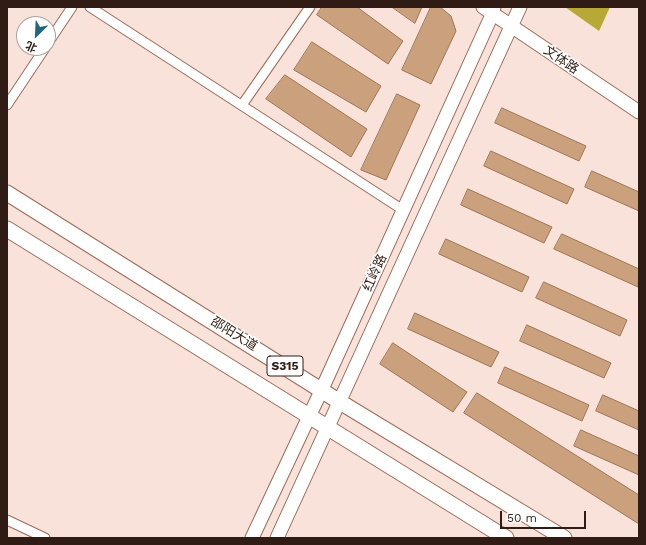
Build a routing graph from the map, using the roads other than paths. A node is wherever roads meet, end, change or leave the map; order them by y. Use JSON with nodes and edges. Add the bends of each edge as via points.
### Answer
{"nodes":[{"id":1,"x":72,"y":7,"type":"edge"},
{"id":2,"x":90,"y":7,"type":"edge"},
{"id":3,"x":310,"y":7,"type":"edge"},
{"id":4,"x":520,"y":7,"type":"edge"},
{"id":5,"x":489,"y":9,"type":"edge"},
{"id":6,"x":511,"y":26,"type":"junction"},
{"id":7,"x":56,"y":31,"type":"edge"},
{"id":8,"x":40,"y":56,"type":"edge"},
{"id":9,"x":7,"y":105,"type":"edge"},
{"id":10,"x":242,"y":105,"type":"junction"},
{"id":11,"x":639,"y":112,"type":"edge"},
{"id":12,"x":7,"y":193,"type":"edge"},
{"id":13,"x":403,"y":210,"type":"junction"},
{"id":14,"x":7,"y":229,"type":"edge"},
{"id":15,"x":322,"y":390,"type":"junction"},
{"id":16,"x":340,"y":402,"type":"junction"},
{"id":17,"x":309,"y":418,"type":"junction"},
{"id":18,"x":328,"y":429,"type":"junction"},
{"id":19,"x":7,"y":520,"type":"edge"},
{"id":20,"x":45,"y":538,"type":"edge"},
{"id":21,"x":252,"y":538,"type":"edge"},
{"id":22,"x":277,"y":538,"type":"edge"},
{"id":23,"x":506,"y":538,"type":"edge"},
{"id":24,"x":564,"y":538,"type":"edge"}],
"edges":[{"from":1,"to":7,"type":"street"},
{"from":2,"to":10,"type":"street"},
{"from":3,"to":10,"type":"street"},
{"from":4,"to":6,"type":"main road","name":"红岭路"},
{"from":5,"to":6,"type":"main road","name":"文体路"},
{"from":5,"to":13,"type":"main road","name":"红岭路","via":[[491,17]]},
{"from":6,"to":11,"type":"main road","name":"文体路"},
{"from":6,"to":16,"type":"main road","name":"红岭路"},
{"from":8,"to":9,"type":"street"},
{"from":10,"to":13,"type":"street"},
{"from":12,"to":15,"type":"main road","name":"邵阳大道","number":"S315"},
{"from":13,"to":15,"type":"main road","name":"红岭路"},
{"from":14,"to":17,"type":"main road","number":"S315"},
{"from":15,"to":16,"type":"main road","name":"邵阳大道","number":"S315"},
{"from":15,"to":17,"type":"main road","name":"红岭路"},
{"from":16,"to":18,"type":"main road","name":"红岭路"},
{"from":16,"to":24,"type":"main road","name":"邵阳大道","number":"S315"},
{"from":17,"to":18,"type":"main road","number":"S315"},
{"from":17,"to":21,"type":"main road","name":"红岭路"},
{"from":18,"to":22,"type":"main road","name":"红岭路"},
{"from":18,"to":23,"type":"main road","number":"S315"},
{"from":19,"to":20,"type":"street"}]}
